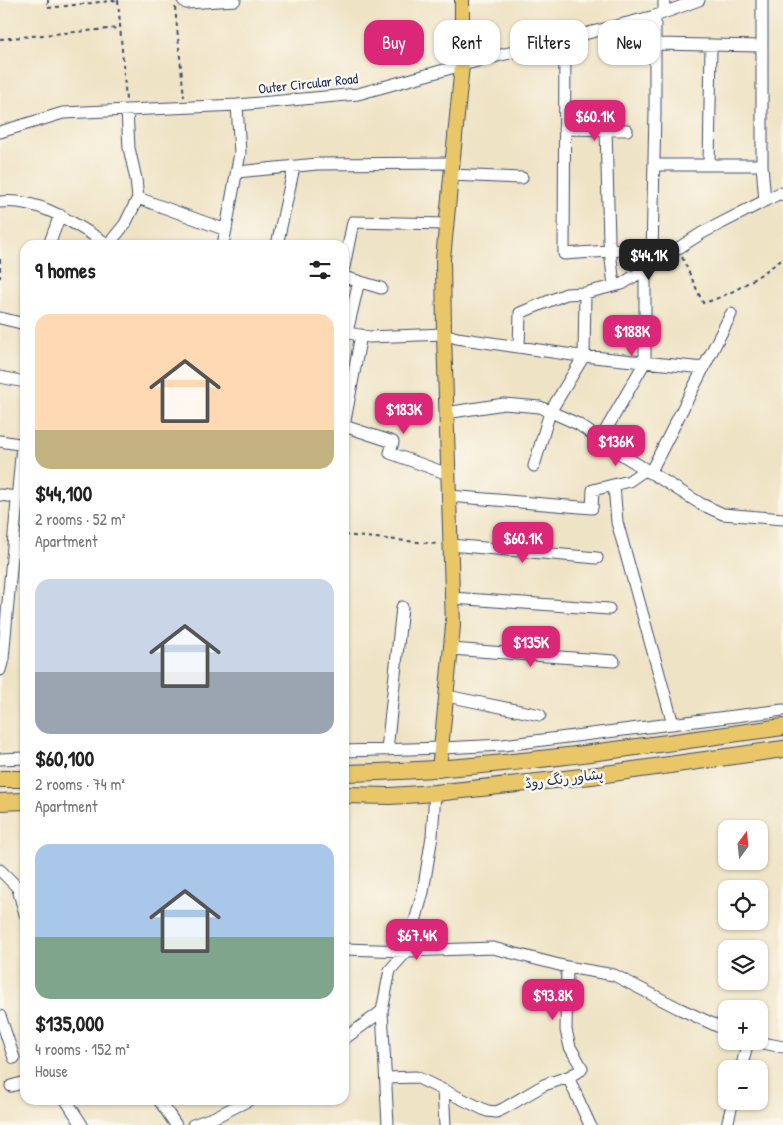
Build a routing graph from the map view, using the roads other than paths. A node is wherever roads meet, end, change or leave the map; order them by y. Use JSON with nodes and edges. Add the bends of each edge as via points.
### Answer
{"nodes":[{"id":1,"x":183,"y":0,"type":"edge"},
{"id":2,"x":235,"y":0,"type":"edge"},
{"id":3,"x":462,"y":0,"type":"edge"},
{"id":4,"x":664,"y":0,"type":"edge"},
{"id":5,"x":699,"y":0,"type":"edge"},
{"id":6,"x":762,"y":0,"type":"edge"},
{"id":7,"x":659,"y":15,"type":"junction"},
{"id":8,"x":462,"y":20,"type":"edge"},
{"id":9,"x":658,"y":20,"type":"edge"},
{"id":10,"x":588,"y":33,"type":"edge"},
{"id":11,"x":660,"y":44,"type":"edge"},
{"id":12,"x":711,"y":45,"type":"junction"},
{"id":13,"x":762,"y":46,"type":"junction"},
{"id":14,"x":462,"y":65,"type":"joint"},
{"id":15,"x":565,"y":65,"type":"edge"},
{"id":16,"x":655,"y":65,"type":"edge"},
{"id":17,"x":237,"y":105,"type":"junction"},
{"id":18,"x":126,"y":110,"type":"junction"},
{"id":19,"x":564,"y":129,"type":"junction"},
{"id":20,"x":606,"y":129,"type":"junction"},
{"id":21,"x":627,"y":130,"type":"dead end"},
{"id":22,"x":0,"y":132,"type":"edge"},
{"id":23,"x":655,"y":165,"type":"junction"},
{"id":24,"x":709,"y":165,"type":"junction"},
{"id":25,"x":762,"y":165,"type":"junction"},
{"id":26,"x":294,"y":167,"type":"junction"},
{"id":27,"x":452,"y":169,"type":"junction"},
{"id":28,"x":236,"y":172,"type":"junction"},
{"id":29,"x":522,"y":178,"type":"dead end"},
{"id":30,"x":783,"y":195,"type":"edge"},
{"id":31,"x":138,"y":198,"type":"junction"},
{"id":32,"x":765,"y":201,"type":"junction"},
{"id":33,"x":0,"y":202,"type":"edge"},
{"id":34,"x":60,"y":215,"type":"junction"},
{"id":35,"x":446,"y":224,"type":"junction"},
{"id":36,"x":226,"y":230,"type":"junction"},
{"id":37,"x":51,"y":240,"type":"edge"},
{"id":38,"x":100,"y":240,"type":"edge"},
{"id":39,"x":112,"y":240,"type":"edge"},
{"id":40,"x":224,"y":240,"type":"edge"},
{"id":41,"x":278,"y":240,"type":"edge"},
{"id":42,"x":349,"y":242,"type":"edge"},
{"id":43,"x":652,"y":248,"type":"junction"},
{"id":44,"x":610,"y":250,"type":"junction"},
{"id":45,"x":648,"y":266,"type":"junction"},
{"id":46,"x":349,"y":278,"type":"edge"},
{"id":47,"x":359,"y":281,"type":"junction"},
{"id":48,"x":614,"y":286,"type":"junction"},
{"id":49,"x":381,"y":288,"type":"dead end"},
{"id":50,"x":585,"y":293,"type":"junction"},
{"id":51,"x":732,"y":314,"type":"dead end"},
{"id":52,"x":349,"y":317,"type":"edge"},
{"id":53,"x":0,"y":318,"type":"edge"},
{"id":54,"x":20,"y":323,"type":"edge"},
{"id":55,"x":349,"y":333,"type":"edge"},
{"id":56,"x":444,"y":334,"type":"junction"},
{"id":57,"x":361,"y":335,"type":"junction"},
{"id":58,"x":519,"y":347,"type":"junction"},
{"id":59,"x":584,"y":356,"type":"junction"},
{"id":60,"x":645,"y":362,"type":"junction"},
{"id":61,"x":704,"y":368,"type":"junction"},
{"id":62,"x":0,"y":377,"type":"edge"},
{"id":63,"x":20,"y":381,"type":"edge"},
{"id":64,"x":349,"y":399,"type":"edge"},
{"id":65,"x":550,"y":412,"type":"junction"},
{"id":66,"x":446,"y":413,"type":"junction"},
{"id":67,"x":349,"y":428,"type":"edge"},
{"id":68,"x":0,"y":440,"type":"edge"},
{"id":69,"x":600,"y":440,"type":"junction"},
{"id":70,"x":20,"y":444,"type":"edge"},
{"id":71,"x":534,"y":466,"type":"dead end"},
{"id":72,"x":20,"y":471,"type":"edge"},
{"id":73,"x":648,"y":471,"type":"junction"},
{"id":74,"x":448,"y":474,"type":"junction"},
{"id":75,"x":614,"y":485,"type":"junction"},
{"id":76,"x":0,"y":495,"type":"edge"},
{"id":77,"x":449,"y":496,"type":"junction"},
{"id":78,"x":17,"y":497,"type":"junction"},
{"id":79,"x":783,"y":519,"type":"edge"},
{"id":80,"x":450,"y":545,"type":"junction"},
{"id":81,"x":597,"y":558,"type":"dead end"},
{"id":82,"x":452,"y":598,"type":"junction"},
{"id":83,"x":402,"y":608,"type":"dead end"},
{"id":84,"x":609,"y":609,"type":"dead end"},
{"id":85,"x":451,"y":649,"type":"junction"},
{"id":86,"x":614,"y":661,"type":"dead end"},
{"id":87,"x":0,"y":670,"type":"edge"},
{"id":88,"x":447,"y":696,"type":"junction"},
{"id":89,"x":783,"y":710,"type":"edge"},
{"id":90,"x":540,"y":715,"type":"dead end"},
{"id":91,"x":673,"y":724,"type":"junction"},
{"id":92,"x":783,"y":727,"type":"edge"},
{"id":93,"x":442,"y":748,"type":"junction"},
{"id":94,"x":783,"y":748,"type":"edge"},
{"id":95,"x":387,"y":750,"type":"junction"},
{"id":96,"x":349,"y":751,"type":"edge"},
{"id":97,"x":20,"y":758,"type":"edge"},
{"id":98,"x":0,"y":759,"type":"edge"},
{"id":99,"x":439,"y":770,"type":"junction"},
{"id":100,"x":349,"y":773,"type":"edge"},
{"id":101,"x":0,"y":779,"type":"edge"},
{"id":102,"x":20,"y":779,"type":"edge"},
{"id":103,"x":435,"y":793,"type":"junction"},
{"id":104,"x":349,"y":795,"type":"edge"},
{"id":105,"x":20,"y":801,"type":"edge"},
{"id":106,"x":0,"y":802,"type":"edge"},
{"id":107,"x":0,"y":870,"type":"edge"},
{"id":108,"x":20,"y":890,"type":"edge"},
{"id":109,"x":349,"y":949,"type":"edge"},
{"id":110,"x":407,"y":951,"type":"junction"},
{"id":111,"x":567,"y":967,"type":"junction"},
{"id":112,"x":382,"y":1011,"type":"junction"},
{"id":113,"x":0,"y":1016,"type":"edge"},
{"id":114,"x":718,"y":1026,"type":"edge"},
{"id":115,"x":349,"y":1035,"type":"edge"},
{"id":116,"x":768,"y":1044,"type":"edge"},
{"id":117,"x":783,"y":1047,"type":"edge"},
{"id":118,"x":14,"y":1058,"type":"dead end"},
{"id":119,"x":568,"y":1077,"type":"junction"},
{"id":120,"x":386,"y":1078,"type":"junction"},
{"id":121,"x":20,"y":1083,"type":"edge"},
{"id":122,"x":10,"y":1086,"type":"dead end"},
{"id":123,"x":443,"y":1090,"type":"junction"},
{"id":124,"x":69,"y":1105,"type":"edge"},
{"id":125,"x":162,"y":1105,"type":"edge"},
{"id":126,"x":239,"y":1105,"type":"edge"},
{"id":127,"x":731,"y":1110,"type":"edge"},
{"id":128,"x":170,"y":1123,"type":"edge"},
{"id":129,"x":82,"y":1125,"type":"edge"},
{"id":130,"x":193,"y":1125,"type":"edge"},
{"id":131,"x":388,"y":1125,"type":"edge"},
{"id":132,"x":445,"y":1125,"type":"edge"},
{"id":133,"x":590,"y":1125,"type":"edge"},
{"id":134,"x":727,"y":1125,"type":"edge"}],
"edges":[{"from":1,"to":2,"type":"street","via":[[194,3]]},
{"from":3,"to":8,"type":"main road"},
{"from":4,"to":7,"type":"street"},
{"from":5,"to":7,"type":"street","name":"Outer Circular Road"},
{"from":6,"to":13,"type":"street"},
{"from":7,"to":9,"type":"street"},
{"from":7,"to":10,"type":"street","name":"Outer Circular Road"},
{"from":11,"to":12,"type":"street"},
{"from":12,"to":13,"type":"street"},
{"from":12,"to":24,"type":"street"},
{"from":13,"to":25,"type":"street"},
{"from":14,"to":17,"type":"street","name":"Outer Circular Road","via":[[358,94]]},
{"from":14,"to":27,"type":"main road"},
{"from":15,"to":19,"type":"street"},
{"from":16,"to":23,"type":"street"},
{"from":17,"to":18,"type":"street","name":"Outer Circular Road"},
{"from":17,"to":28,"type":"street","via":[[240,153]]},
{"from":18,"to":22,"type":"street","name":"Outer Circular Road","via":[[63,113]]},
{"from":18,"to":31,"type":"street","via":[[128,148]]},
{"from":19,"to":20,"type":"street"},
{"from":19,"to":44,"type":"street","via":[[564,254]]},
{"from":20,"to":21,"type":"street"},
{"from":20,"to":44,"type":"street"},
{"from":23,"to":24,"type":"street"},
{"from":23,"to":43,"type":"street"},
{"from":24,"to":25,"type":"street"},
{"from":25,"to":32,"type":"street"},
{"from":26,"to":27,"type":"street","via":[[317,164]]},
{"from":26,"to":28,"type":"street"},
{"from":26,"to":41,"type":"street"},
{"from":27,"to":29,"type":"street"},
{"from":27,"to":35,"type":"main road"},
{"from":28,"to":36,"type":"street"},
{"from":30,"to":32,"type":"street","via":[[780,193]]},
{"from":31,"to":36,"type":"street"},
{"from":31,"to":39,"type":"street","via":[[125,224]]},
{"from":32,"to":45,"type":"street","via":[[702,233]]},
{"from":33,"to":34,"type":"street","via":[[26,203]]},
{"from":34,"to":37,"type":"street"},
{"from":34,"to":38,"type":"street"},
{"from":35,"to":42,"type":"street","via":[[353,222]]},
{"from":35,"to":56,"type":"main road"},
{"from":36,"to":40,"type":"street"},
{"from":43,"to":44,"type":"street"},
{"from":43,"to":45,"type":"street"},
{"from":44,"to":48,"type":"street"},
{"from":45,"to":48,"type":"street"},
{"from":45,"to":60,"type":"street"},
{"from":46,"to":47,"type":"street"},
{"from":47,"to":49,"type":"street"},
{"from":47,"to":52,"type":"street"},
{"from":48,"to":50,"type":"street"},
{"from":50,"to":58,"type":"street","via":[[566,294],[520,313]]},
{"from":50,"to":59,"type":"street"},
{"from":51,"to":61,"type":"street"},
{"from":53,"to":54,"type":"street"},
{"from":55,"to":57,"type":"street"},
{"from":56,"to":57,"type":"street"},
{"from":56,"to":58,"type":"street"},
{"from":56,"to":66,"type":"main road"},
{"from":57,"to":64,"type":"street"},
{"from":58,"to":59,"type":"street"},
{"from":59,"to":60,"type":"street"},
{"from":59,"to":65,"type":"street"},
{"from":60,"to":61,"type":"street"},
{"from":60,"to":69,"type":"street"},
{"from":61,"to":73,"type":"street"},
{"from":62,"to":63,"type":"street"},
{"from":65,"to":66,"type":"street","via":[[504,404]]},
{"from":65,"to":69,"type":"street","via":[[578,424]]},
{"from":65,"to":71,"type":"street"},
{"from":66,"to":74,"type":"main road"},
{"from":67,"to":74,"type":"street","via":[[393,442],[390,454]]},
{"from":68,"to":70,"type":"street"},
{"from":69,"to":73,"type":"street"},
{"from":72,"to":78,"type":"street"},
{"from":73,"to":75,"type":"street"},
{"from":73,"to":79,"type":"street","via":[[723,514]]},
{"from":74,"to":77,"type":"main road"},
{"from":75,"to":77,"type":"street","via":[[593,490],[592,508]]},
{"from":75,"to":91,"type":"street","via":[[617,522]]},
{"from":76,"to":78,"type":"street"},
{"from":77,"to":80,"type":"main road"},
{"from":78,"to":87,"type":"street"},
{"from":80,"to":81,"type":"street"},
{"from":80,"to":82,"type":"main road"},
{"from":82,"to":84,"type":"street"},
{"from":82,"to":85,"type":"main road"},
{"from":83,"to":95,"type":"street"},
{"from":85,"to":86,"type":"street"},
{"from":85,"to":88,"type":"main road"},
{"from":88,"to":90,"type":"street"},
{"from":88,"to":93,"type":"main road"},
{"from":89,"to":91,"type":"street"},
{"from":91,"to":93,"type":"street","via":[[503,745]]},
{"from":92,"to":99,"type":"highway","name":"پشاور رنگ روڈ"},
{"from":93,"to":95,"type":"street"},
{"from":93,"to":99,"type":"main road"},
{"from":94,"to":103,"type":"highway","name":"پشاور رنگ روڈ","via":[[591,776]]},
{"from":95,"to":96,"type":"street"},
{"from":97,"to":98,"type":"street"},
{"from":99,"to":100,"type":"highway","name":"پشاور رنگ روڈ"},
{"from":101,"to":102,"type":"highway"},
{"from":103,"to":104,"type":"highway","name":"پشاور رنگ روڈ"},
{"from":103,"to":110,"type":"street","via":[[423,892]]},
{"from":105,"to":106,"type":"highway"},
{"from":107,"to":108,"type":"street"},
{"from":109,"to":110,"type":"street"},
{"from":110,"to":111,"type":"street","via":[[493,948]]},
{"from":110,"to":112,"type":"street","via":[[390,970]]},
{"from":111,"to":114,"type":"street","via":[[614,975]]},
{"from":111,"to":119,"type":"street","via":[[566,1030],[570,1047],[582,1068]]},
{"from":112,"to":115,"type":"street"},
{"from":112,"to":120,"type":"street"},
{"from":113,"to":118,"type":"street"},
{"from":116,"to":117,"type":"street"},
{"from":119,"to":123,"type":"street","via":[[544,1084],[496,1112],[487,1111]]},
{"from":119,"to":133,"type":"street"},
{"from":120,"to":123,"type":"street","via":[[416,1078]]},
{"from":120,"to":131,"type":"street"},
{"from":121,"to":122,"type":"street"},
{"from":123,"to":132,"type":"street"},
{"from":124,"to":129,"type":"street"},
{"from":125,"to":128,"type":"street"},
{"from":126,"to":130,"type":"street"},
{"from":127,"to":134,"type":"street"}]}
